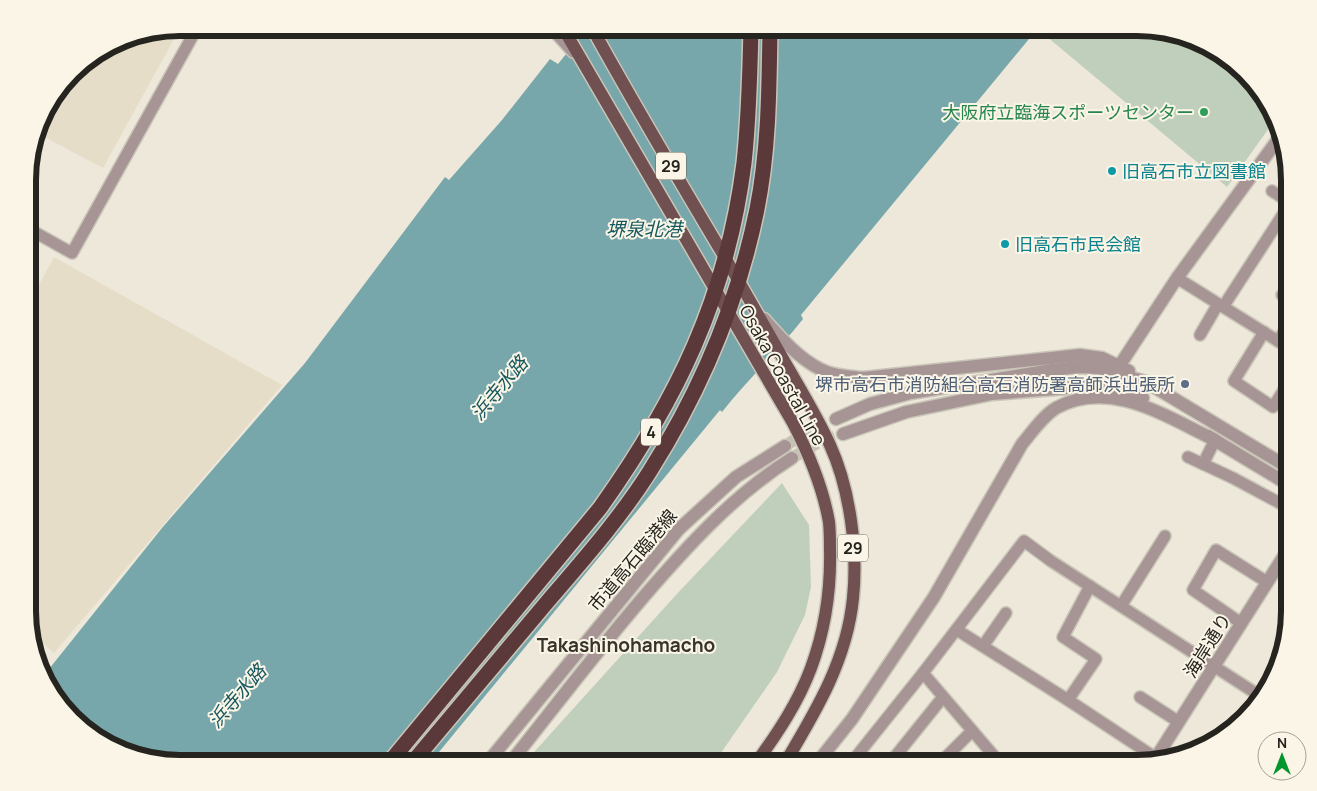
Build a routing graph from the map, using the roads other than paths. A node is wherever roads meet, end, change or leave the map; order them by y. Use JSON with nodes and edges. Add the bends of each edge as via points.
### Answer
{"nodes":[{"id":1,"x":193,"y":36,"type":"edge"},
{"id":2,"x":560,"y":36,"type":"edge"},
{"id":3,"x":567,"y":36,"type":"edge"},
{"id":4,"x":596,"y":36,"type":"edge"},
{"id":5,"x":751,"y":36,"type":"edge"},
{"id":6,"x":770,"y":36,"type":"edge"},
{"id":7,"x":570,"y":44,"type":"junction"},
{"id":8,"x":1276,"y":143,"type":"edge"},
{"id":9,"x":1272,"y":191,"type":"dead end"},
{"id":10,"x":1280,"y":197,"type":"edge"},
{"id":11,"x":1280,"y":217,"type":"edge"},
{"id":12,"x":36,"y":233,"type":"edge"},
{"id":13,"x":1177,"y":278,"type":"junction"},
{"id":14,"x":1220,"y":305,"type":"junction"},
{"id":15,"x":1264,"y":332,"type":"junction"},
{"id":16,"x":772,"y":333,"type":"junction"},
{"id":17,"x":1200,"y":335,"type":"dead end"},
{"id":18,"x":1280,"y":338,"type":"edge"},
{"id":19,"x":1278,"y":341,"type":"joint"},
{"id":20,"x":1117,"y":368,"type":"junction"},
{"id":21,"x":1106,"y":384,"type":"junction"},
{"id":22,"x":1280,"y":396,"type":"edge"},
{"id":23,"x":836,"y":419,"type":"tunnel mouth"},
{"id":24,"x":844,"y":434,"type":"tunnel mouth"},
{"id":25,"x":1215,"y":440,"type":"junction"},
{"id":26,"x":785,"y":446,"type":"tunnel mouth"},
{"id":27,"x":1188,"y":457,"type":"dead end"},
{"id":28,"x":792,"y":458,"type":"tunnel mouth"},
{"id":29,"x":1280,"y":463,"type":"edge"},
{"id":30,"x":1203,"y":464,"type":"junction"},
{"id":31,"x":1280,"y":480,"type":"edge"},
{"id":32,"x":1280,"y":503,"type":"edge"},
{"id":33,"x":1164,"y":536,"type":"dead end"},
{"id":34,"x":1280,"y":562,"type":"edge"},
{"id":35,"x":1267,"y":582,"type":"junction"},
{"id":36,"x":1090,"y":586,"type":"junction"},
{"id":37,"x":1121,"y":606,"type":"junction"},
{"id":38,"x":1006,"y":613,"type":"dead end"},
{"id":39,"x":1241,"y":623,"type":"junction"},
{"id":40,"x":957,"y":630,"type":"junction"},
{"id":41,"x":983,"y":646,"type":"junction"},
{"id":42,"x":1214,"y":666,"type":"junction"},
{"id":43,"x":923,"y":673,"type":"junction"},
{"id":44,"x":1255,"y":693,"type":"edge"},
{"id":45,"x":943,"y":697,"type":"junction"},
{"id":46,"x":1140,"y":697,"type":"dead end"},
{"id":47,"x":1068,"y":700,"type":"junction"},
{"id":48,"x":1179,"y":722,"type":"junction"},
{"id":49,"x":782,"y":726,"type":"junction"},
{"id":50,"x":972,"y":731,"type":"junction"},
{"id":51,"x":1161,"y":752,"type":"edge"},
{"id":52,"x":757,"y":754,"type":"edge"},
{"id":53,"x":762,"y":754,"type":"edge"},
{"id":54,"x":790,"y":754,"type":"edge"},
{"id":55,"x":824,"y":754,"type":"edge"},
{"id":56,"x":857,"y":754,"type":"edge"},
{"id":57,"x":897,"y":754,"type":"edge"},
{"id":58,"x":949,"y":754,"type":"edge"},
{"id":59,"x":992,"y":754,"type":"edge"},
{"id":60,"x":1147,"y":754,"type":"edge"},
{"id":61,"x":396,"y":755,"type":"edge"},
{"id":62,"x":419,"y":755,"type":"edge"},
{"id":63,"x":494,"y":755,"type":"edge"},
{"id":64,"x":517,"y":755,"type":"edge"}],
"edges":[{"from":1,"to":12,"type":"street","via":[[72,253]]},
{"from":2,"to":7,"type":"street"},
{"from":3,"to":7,"type":"main road","name":"Osaka Coastal Line","number":"29"},
{"from":4,"to":16,"type":"main road","name":"Osaka Coastal Line","number":"29"},
{"from":5,"to":61,"type":"highway","number":"4","via":[[744,163],[737,206],[714,299],[680,378],[658,421],[600,508]]},
{"from":6,"to":62,"type":"highway","number":"4","via":[[768,112],[757,208],[732,304],[699,384],[649,473],[615,519]]},
{"from":7,"to":49,"type":"main road","name":"Osaka Coastal Line","number":"29","via":[[804,444],[822,494],[829,524],[830,581],[824,621],[811,669]]},
{"from":8,"to":13,"type":"street"},
{"from":9,"to":10,"type":"street"},
{"from":11,"to":14,"type":"street"},
{"from":13,"to":14,"type":"street"},
{"from":13,"to":20,"type":"street"},
{"from":14,"to":15,"type":"street"},
{"from":14,"to":17,"type":"street"},
{"from":15,"to":19,"type":"street"},
{"from":15,"to":22,"type":"street","via":[[1234,381],[1273,407]]},
{"from":16,"to":20,"type":"street","via":[[820,369],[863,378],[1080,355],[1102,358]]},
{"from":16,"to":54,"type":"main road","name":"Osaka Coastal Line","number":"29","via":[[831,446],[848,502],[855,563],[853,599],[836,670]]},
{"from":18,"to":19,"type":"street"},
{"from":20,"to":21,"type":"street"},
{"from":20,"to":23,"type":"street","via":[[1079,367],[911,393],[870,404]]},
{"from":20,"to":29,"type":"street"},
{"from":21,"to":24,"type":"street","via":[[992,394],[906,412]]},
{"from":21,"to":25,"type":"street","via":[[1144,398]]},
{"from":25,"to":30,"type":"street"},
{"from":25,"to":31,"type":"street"},
{"from":25,"to":55,"type":"street","via":[[1134,402],[1104,396],[1079,399],[1056,408],[1022,444],[934,597]]},
{"from":26,"to":63,"type":"street","name":"市道高石臨港線","via":[[736,477],[679,529]]},
{"from":27,"to":30,"type":"street"},
{"from":28,"to":64,"type":"street","name":"市道高石臨港線","via":[[737,498],[689,544],[622,621]]},
{"from":30,"to":32,"type":"street"},
{"from":33,"to":37,"type":"street"},
{"from":34,"to":35,"type":"street","name":"海岸通り"},
{"from":35,"to":39,"type":"street","name":"海岸通り"},
{"from":35,"to":39,"type":"street","via":[[1216,550],[1193,590]]},
{"from":36,"to":37,"type":"street"},
{"from":36,"to":40,"type":"street","via":[[1024,541]]},
{"from":36,"to":47,"type":"street","via":[[1063,637],[1096,659]]},
{"from":37,"to":42,"type":"street"},
{"from":38,"to":41,"type":"street"},
{"from":39,"to":42,"type":"street","name":"海岸通り"},
{"from":40,"to":41,"type":"street"},
{"from":40,"to":43,"type":"street"},
{"from":41,"to":47,"type":"street"},
{"from":42,"to":44,"type":"street"},
{"from":42,"to":48,"type":"street","name":"海岸通り"},
{"from":43,"to":45,"type":"street"},
{"from":43,"to":56,"type":"street"},
{"from":45,"to":50,"type":"street"},
{"from":45,"to":57,"type":"street"},
{"from":46,"to":48,"type":"street"},
{"from":47,"to":60,"type":"street"},
{"from":48,"to":51,"type":"street","name":"海岸通り"},
{"from":49,"to":52,"type":"street"},
{"from":49,"to":53,"type":"main road","name":"Osaka Coastal Line","number":"29"},
{"from":50,"to":58,"type":"street"},
{"from":50,"to":59,"type":"street"}]}
